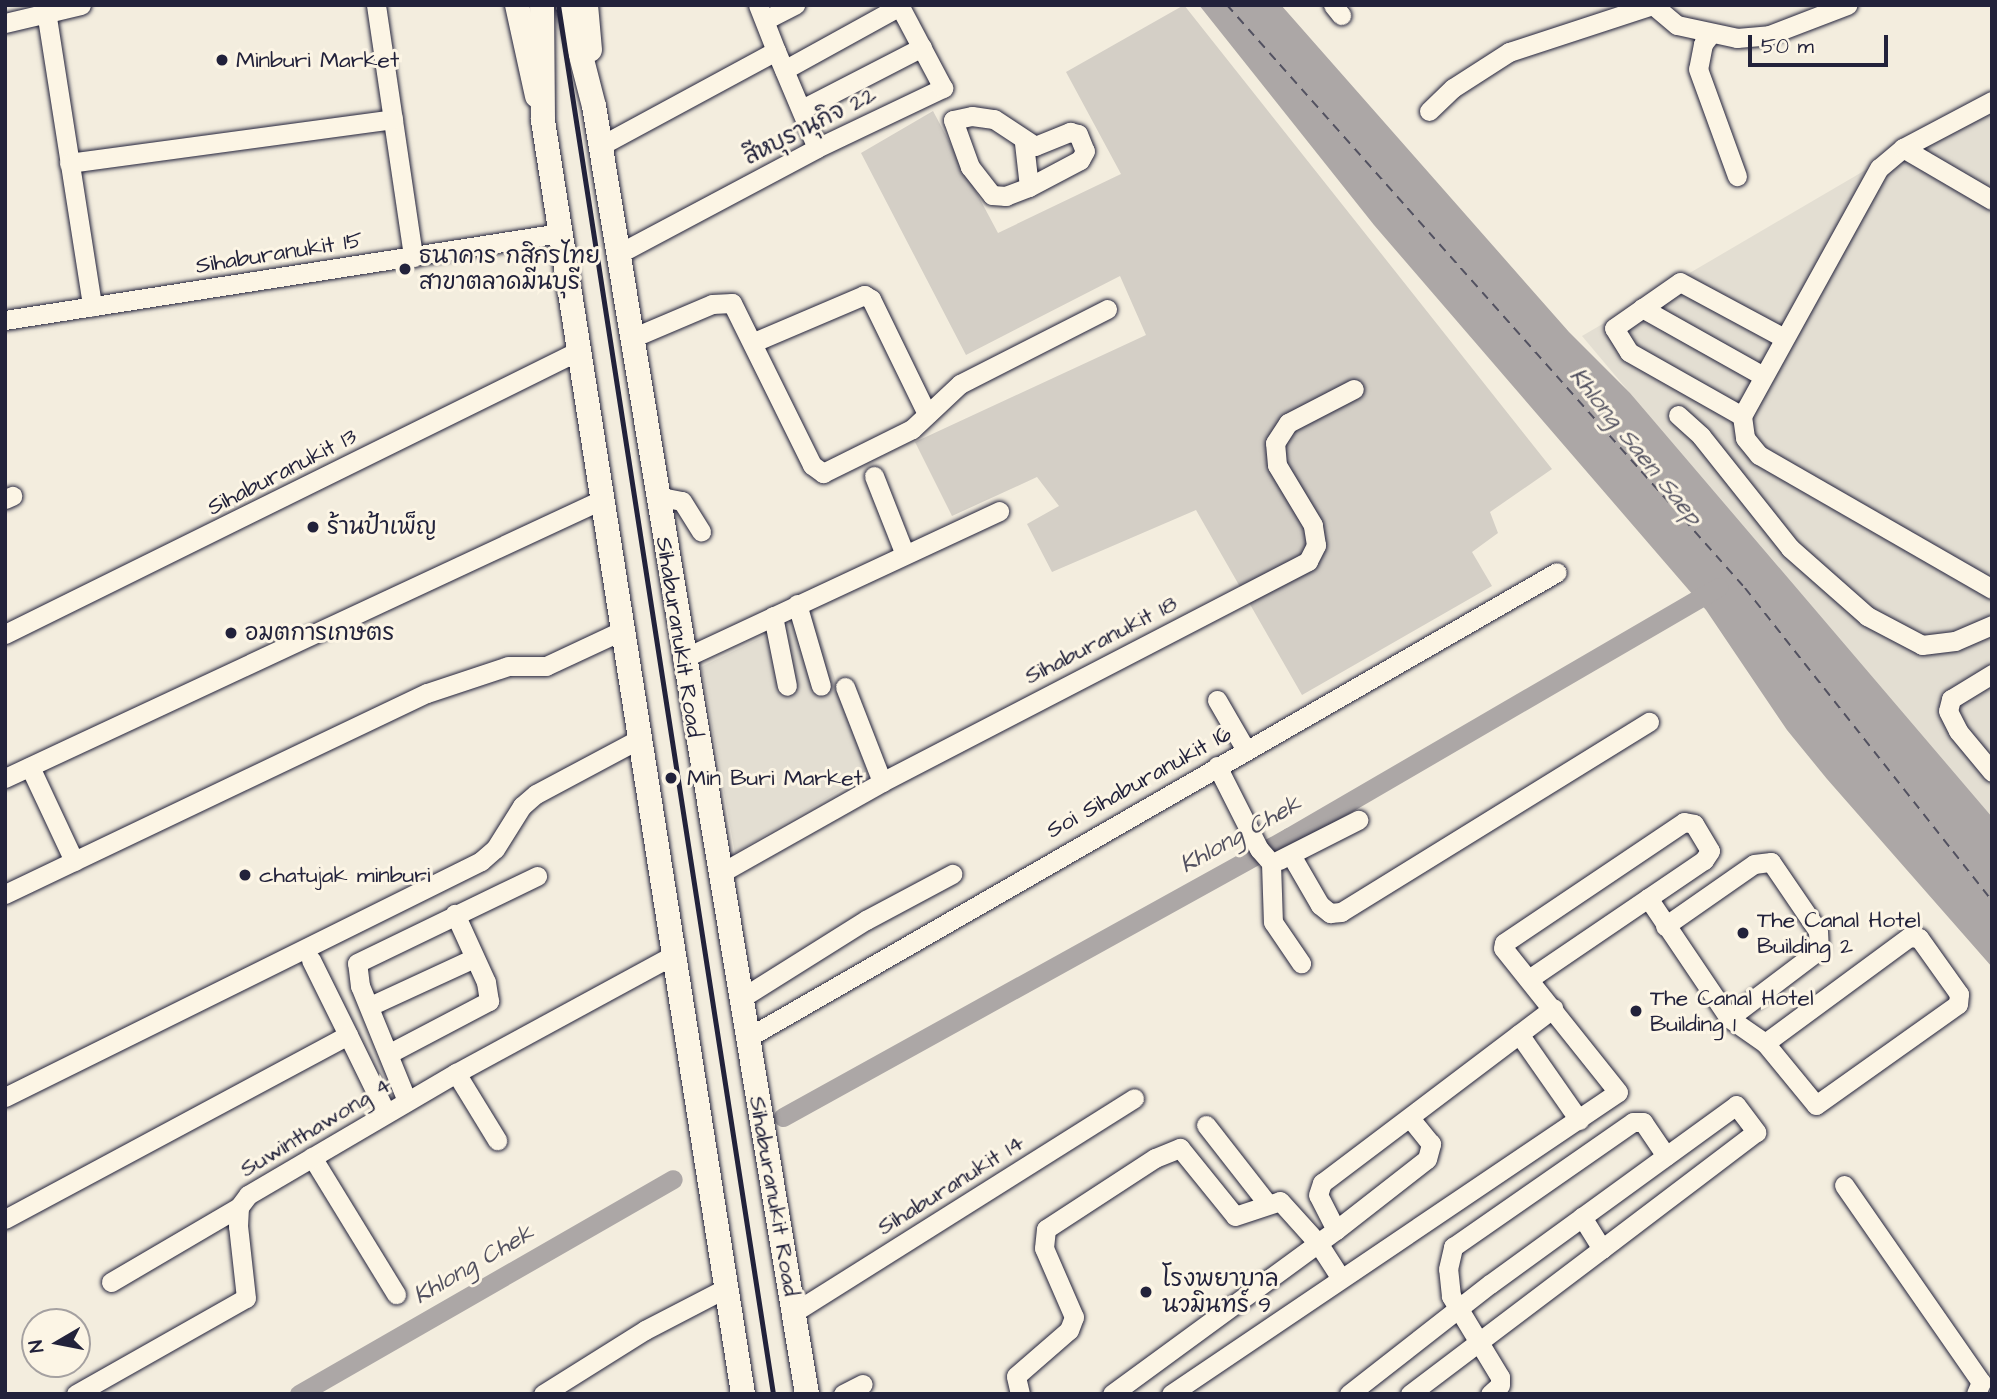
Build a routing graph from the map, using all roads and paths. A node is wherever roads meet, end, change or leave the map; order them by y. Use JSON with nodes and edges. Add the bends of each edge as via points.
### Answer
{"nodes":[{"id":1,"x":81,"y":5,"type":"edge"},
{"id":2,"x":376,"y":5,"type":"edge"},
{"id":3,"x":517,"y":5,"type":"edge"},
{"id":4,"x":542,"y":5,"type":"edge"},
{"id":5,"x":568,"y":5,"type":"edge"},
{"id":6,"x":586,"y":5,"type":"edge"},
{"id":7,"x":795,"y":5,"type":"edge"},
{"id":8,"x":1653,"y":5,"type":"edge"},
{"id":9,"x":900,"y":6,"type":"edge"},
{"id":10,"x":1841,"y":7,"type":"edge"},
{"id":11,"x":46,"y":11,"type":"junction"},
{"id":12,"x":761,"y":13,"type":"edge"},
{"id":13,"x":5,"y":23,"type":"edge"},
{"id":14,"x":1710,"y":35,"type":"junction"},
{"id":15,"x":922,"y":47,"type":"junction"},
{"id":16,"x":776,"y":51,"type":"junction"},
{"id":17,"x":785,"y":70,"type":"junction"},
{"id":18,"x":943,"y":88,"type":"junction"},
{"id":19,"x":1992,"y":101,"type":"edge"},
{"id":20,"x":594,"y":106,"type":"junction"},
{"id":21,"x":802,"y":110,"type":"junction"},
{"id":22,"x":1429,"y":111,"type":"dead end"},
{"id":23,"x":393,"y":119,"type":"junction"},
{"id":24,"x":953,"y":120,"type":"junction"},
{"id":25,"x":543,"y":121,"type":"junction"},
{"id":26,"x":1024,"y":143,"type":"junction"},
{"id":27,"x":600,"y":146,"type":"junction"},
{"id":28,"x":817,"y":148,"type":"junction"},
{"id":29,"x":1903,"y":148,"type":"junction"},
{"id":30,"x":69,"y":163,"type":"junction"},
{"id":31,"x":1737,"y":176,"type":"dead end"},
{"id":32,"x":1030,"y":187,"type":"junction"},
{"id":33,"x":1992,"y":200,"type":"edge"},
{"id":34,"x":560,"y":233,"type":"junction"},
{"id":35,"x":618,"y":254,"type":"junction"},
{"id":36,"x":413,"y":257,"type":"junction"},
{"id":37,"x":92,"y":306,"type":"junction"},
{"id":38,"x":1643,"y":308,"type":"junction"},
{"id":39,"x":1107,"y":309,"type":"dead end"},
{"id":40,"x":5,"y":320,"type":"edge"},
{"id":41,"x":632,"y":338,"type":"junction"},
{"id":42,"x":1784,"y":338,"type":"junction"},
{"id":43,"x":754,"y":342,"type":"junction"},
{"id":44,"x":578,"y":351,"type":"junction"},
{"id":45,"x":1763,"y":376,"type":"junction"},
{"id":46,"x":1354,"y":389,"type":"dead end"},
{"id":47,"x":927,"y":414,"type":"junction"},
{"id":48,"x":1678,"y":415,"type":"dead end"},
{"id":49,"x":1742,"y":416,"type":"junction"},
{"id":50,"x":874,"y":476,"type":"dead end"},
{"id":51,"x":656,"y":496,"type":"junction"},
{"id":52,"x":601,"y":500,"type":"junction"},
{"id":53,"x":999,"y":511,"type":"dead end"},
{"id":54,"x":701,"y":532,"type":"dead end"},
{"id":55,"x":904,"y":552,"type":"junction"},
{"id":56,"x":1557,"y":572,"type":"dead end"},
{"id":57,"x":1992,"y":589,"type":"edge"},
{"id":58,"x":797,"y":604,"type":"junction"},
{"id":59,"x":773,"y":615,"type":"junction"},
{"id":60,"x":1992,"y":625,"type":"edge"},
{"id":61,"x":621,"y":631,"type":"junction"},
{"id":62,"x":5,"y":634,"type":"edge"},
{"id":63,"x":682,"y":659,"type":"junction"},
{"id":64,"x":1992,"y":674,"type":"edge"},
{"id":65,"x":821,"y":685,"type":"dead end"},
{"id":66,"x":788,"y":686,"type":"dead end"},
{"id":67,"x":845,"y":687,"type":"dead end"},
{"id":68,"x":1217,"y":700,"type":"dead end"},
{"id":69,"x":1649,"y":722,"type":"dead end"},
{"id":70,"x":637,"y":740,"type":"junction"},
{"id":71,"x":1246,"y":750,"type":"junction"},
{"id":72,"x":30,"y":766,"type":"junction"},
{"id":73,"x":1217,"y":766,"type":"junction"},
{"id":74,"x":1992,"y":772,"type":"edge"},
{"id":75,"x":5,"y":778,"type":"edge"},
{"id":76,"x":882,"y":782,"type":"junction"},
{"id":77,"x":1358,"y":820,"type":"dead end"},
{"id":78,"x":1292,"y":855,"type":"junction"},
{"id":79,"x":74,"y":861,"type":"junction"},
{"id":80,"x":1271,"y":863,"type":"junction"},
{"id":81,"x":719,"y":874,"type":"junction"},
{"id":82,"x":953,"y":874,"type":"dead end"},
{"id":83,"x":537,"y":876,"type":"dead end"},
{"id":84,"x":5,"y":894,"type":"edge"},
{"id":85,"x":1648,"y":898,"type":"junction"},
{"id":86,"x":455,"y":914,"type":"junction"},
{"id":87,"x":1665,"y":926,"type":"junction"},
{"id":88,"x":673,"y":955,"type":"junction"},
{"id":89,"x":474,"y":958,"type":"junction"},
{"id":90,"x":311,"y":960,"type":"dead end"},
{"id":91,"x":1301,"y":963,"type":"dead end"},
{"id":92,"x":1529,"y":979,"type":"junction"},
{"id":93,"x":740,"y":999,"type":"junction"},
{"id":94,"x":370,"y":1006,"type":"junction"},
{"id":95,"x":1553,"y":1008,"type":"junction"},
{"id":96,"x":1729,"y":1018,"type":"junction"},
{"id":97,"x":1520,"y":1034,"type":"junction"},
{"id":98,"x":348,"y":1035,"type":"junction"},
{"id":99,"x":747,"y":1038,"type":"junction"},
{"id":100,"x":1765,"y":1043,"type":"junction"},
{"id":101,"x":390,"y":1053,"type":"junction"},
{"id":102,"x":456,"y":1073,"type":"junction"},
{"id":103,"x":5,"y":1097,"type":"edge"},
{"id":104,"x":1134,"y":1098,"type":"dead end"},
{"id":105,"x":407,"y":1101,"type":"junction"},
{"id":106,"x":386,"y":1113,"type":"junction"},
{"id":107,"x":1411,"y":1119,"type":"junction"},
{"id":108,"x":1579,"y":1120,"type":"junction"},
{"id":109,"x":1206,"y":1125,"type":"dead end"},
{"id":110,"x":497,"y":1140,"type":"dead end"},
{"id":111,"x":1666,"y":1156,"type":"junction"},
{"id":112,"x":312,"y":1157,"type":"junction"},
{"id":113,"x":1844,"y":1185,"type":"dead end"},
{"id":114,"x":1267,"y":1203,"type":"junction"},
{"id":115,"x":239,"y":1208,"type":"junction"},
{"id":116,"x":1582,"y":1217,"type":"junction"},
{"id":117,"x":5,"y":1219,"type":"edge"},
{"id":118,"x":1336,"y":1230,"type":"junction"},
{"id":119,"x":1318,"y":1243,"type":"junction"},
{"id":120,"x":1602,"y":1249,"type":"junction"},
{"id":121,"x":1340,"y":1277,"type":"junction"},
{"id":122,"x":111,"y":1282,"type":"dead end"},
{"id":123,"x":726,"y":1288,"type":"junction"},
{"id":124,"x":396,"y":1294,"type":"dead end"},
{"id":125,"x":1457,"y":1311,"type":"junction"},
{"id":126,"x":793,"y":1312,"type":"junction"},
{"id":127,"x":1478,"y":1343,"type":"junction"},
{"id":128,"x":863,"y":1384,"type":"dead end"},
{"id":129,"x":76,"y":1394,"type":"edge"},
{"id":130,"x":543,"y":1394,"type":"edge"},
{"id":131,"x":743,"y":1394,"type":"edge"},
{"id":132,"x":807,"y":1394,"type":"edge"},
{"id":133,"x":843,"y":1394,"type":"edge"},
{"id":134,"x":1020,"y":1394,"type":"edge"},
{"id":135,"x":1112,"y":1394,"type":"edge"},
{"id":136,"x":1171,"y":1394,"type":"edge"},
{"id":137,"x":1349,"y":1394,"type":"edge"},
{"id":138,"x":1410,"y":1394,"type":"edge"},
{"id":139,"x":1490,"y":1394,"type":"edge"},
{"id":140,"x":1976,"y":1394,"type":"edge"}],
"edges":[{"from":1,"to":11,"type":"street"},
{"from":2,"to":23,"type":"street"},
{"from":3,"to":25,"type":"main road"},
{"from":4,"to":25,"type":"main road"},
{"from":5,"to":20,"type":"main road","name":"Sihaburanukit Road"},
{"from":6,"to":20,"type":"main road"},
{"from":7,"to":12,"type":"street"},
{"from":8,"to":14,"type":"street","via":[[1676,25]]},
{"from":8,"to":22,"type":"street","via":[[1509,52],[1453,88]]},
{"from":9,"to":15,"type":"street"},
{"from":9,"to":17,"type":"street"},
{"from":10,"to":14,"type":"street","via":[[1769,35]]},
{"from":11,"to":13,"type":"street"},
{"from":11,"to":30,"type":"street"},
{"from":12,"to":16,"type":"street"},
{"from":14,"to":31,"type":"street","via":[[1703,44],[1698,69]]},
{"from":15,"to":18,"type":"street"},
{"from":15,"to":21,"type":"street"},
{"from":16,"to":17,"type":"street"},
{"from":16,"to":27,"type":"street"},
{"from":17,"to":21,"type":"street"},
{"from":18,"to":24,"type":"street"},
{"from":18,"to":28,"type":"street","name":"สีหบุรานุกิจ 22"},
{"from":19,"to":29,"type":"street"},
{"from":20,"to":27,"type":"main road","name":"Sihaburanukit Road"},
{"from":21,"to":28,"type":"street"},
{"from":23,"to":30,"type":"street"},
{"from":23,"to":36,"type":"street"},
{"from":24,"to":26,"type":"street","via":[[993,119]]},
{"from":24,"to":32,"type":"street","via":[[970,167],[992,195],[1006,197]]},
{"from":25,"to":34,"type":"main road"},
{"from":26,"to":32,"type":"street"},
{"from":26,"to":32,"type":"street","via":[[1035,146],[1070,132],[1078,134],[1084,144],[1080,160]]},
{"from":27,"to":35,"type":"main road","name":"Sihaburanukit Road"},
{"from":28,"to":35,"type":"street","name":"สีหบุรานุกิจ 22"},
{"from":29,"to":33,"type":"street"},
{"from":29,"to":42,"type":"street","via":[[1879,168]]},
{"from":30,"to":37,"type":"street"},
{"from":34,"to":36,"type":"street","name":"Sihaburanukit 15"},
{"from":34,"to":44,"type":"main road"},
{"from":35,"to":41,"type":"main road","name":"Sihaburanukit Road"},
{"from":36,"to":37,"type":"street","name":"Sihaburanukit 15"},
{"from":37,"to":40,"type":"street","name":"Sihaburanukit 15"},
{"from":38,"to":42,"type":"street","via":[[1680,282]]},
{"from":38,"to":45,"type":"street"},
{"from":38,"to":49,"type":"street","via":[[1614,328],[1618,340],[1629,352]]},
{"from":39,"to":47,"type":"street","via":[[960,384]]},
{"from":41,"to":43,"type":"street","via":[[724,302],[739,312]]},
{"from":41,"to":51,"type":"main road","name":"Sihaburanukit Road"},
{"from":42,"to":45,"type":"street"},
{"from":43,"to":47,"type":"street","via":[[863,295],[871,299]]},
{"from":43,"to":47,"type":"street","via":[[816,471],[835,470],[912,429]]},
{"from":44,"to":52,"type":"main road"},
{"from":44,"to":62,"type":"street","name":"Sihaburanukit 13"},
{"from":45,"to":49,"type":"street"},
{"from":46,"to":76,"type":"street","name":"Sihaburanukit 18","via":[[1289,424],[1275,443],[1277,465],[1313,525],[1316,545],[1308,561]]},
{"from":48,"to":60,"type":"street","via":[[1790,548],[1867,616],[1922,645],[1955,641]]},
{"from":49,"to":57,"type":"street","via":[[1745,438],[1759,455]]},
{"from":50,"to":55,"type":"street"},
{"from":51,"to":54,"type":"street","via":[[682,501]]},
{"from":51,"to":63,"type":"main road","name":"Sihaburanukit Road"},
{"from":52,"to":61,"type":"main road"},
{"from":52,"to":72,"type":"street"},
{"from":53,"to":55,"type":"street"},
{"from":55,"to":58,"type":"street"},
{"from":56,"to":71,"type":"street","name":"Soi Sihaburanukit 16"},
{"from":58,"to":59,"type":"street"},
{"from":58,"to":65,"type":"street"},
{"from":59,"to":63,"type":"street"},
{"from":59,"to":66,"type":"street"},
{"from":61,"to":70,"type":"main road"},
{"from":61,"to":79,"type":"street","via":[[546,666],[508,666],[440,688]]},
{"from":63,"to":81,"type":"main road","name":"Sihaburanukit Road"},
{"from":64,"to":74,"type":"street","via":[[1951,699],[1948,711],[1958,731]]},
{"from":67,"to":76,"type":"street"},
{"from":68,"to":71,"type":"street"},
{"from":69,"to":78,"type":"street","via":[[1341,912],[1330,913],[1320,905]]},
{"from":70,"to":88,"type":"main road"},
{"from":70,"to":103,"type":"street","via":[[536,794],[522,806],[495,849],[481,860]]},
{"from":71,"to":73,"type":"street","name":"Soi Sihaburanukit 16"},
{"from":72,"to":75,"type":"street"},
{"from":72,"to":79,"type":"street"},
{"from":73,"to":80,"type":"street"},
{"from":73,"to":99,"type":"street","name":"Soi Sihaburanukit 16"},
{"from":76,"to":81,"type":"street","name":"Sihaburanukit 18"},
{"from":77,"to":78,"type":"street"},
{"from":78,"to":80,"type":"street"},
{"from":79,"to":84,"type":"street"},
{"from":80,"to":91,"type":"street","via":[[1273,922]]},
{"from":81,"to":93,"type":"main road","name":"Sihaburanukit Road"},
{"from":82,"to":93,"type":"street","via":[[866,920]]},
{"from":83,"to":86,"type":"street"},
{"from":85,"to":87,"type":"street"},
{"from":85,"to":92,"type":"street"},
{"from":85,"to":92,"type":"street","via":[[1709,855],[1694,824],[1684,822],[1507,938],[1503,948]]},
{"from":86,"to":89,"type":"street"},
{"from":86,"to":94,"type":"street","via":[[358,963],[356,972]]},
{"from":87,"to":96,"type":"street"},
{"from":87,"to":96,"type":"street","via":[[1754,864],[1771,862],[1818,931],[1819,950]]},
{"from":88,"to":102,"type":"street","name":"Suwinthawong 4"},
{"from":88,"to":123,"type":"main road"},
{"from":89,"to":94,"type":"street"},
{"from":89,"to":101,"type":"street","via":[[489,1001]]},
{"from":90,"to":98,"type":"street"},
{"from":92,"to":95,"type":"street"},
{"from":93,"to":99,"type":"main road","name":"Sihaburanukit Road"},
{"from":94,"to":101,"type":"street"},
{"from":95,"to":97,"type":"street"},
{"from":95,"to":108,"type":"street","via":[[1618,1092]]},
{"from":96,"to":100,"type":"street"},
{"from":97,"to":107,"type":"street"},
{"from":97,"to":108,"type":"street"},
{"from":98,"to":106,"type":"street"},
{"from":98,"to":117,"type":"street"},
{"from":99,"to":126,"type":"main road","name":"Sihaburanukit Road"},
{"from":100,"to":100,"type":"street","via":[[1909,937],[1919,938],[1959,993],[1958,1004],[1816,1105]]},
{"from":101,"to":105,"type":"street"},
{"from":102,"to":105,"type":"street","name":"Suwinthawong 4"},
{"from":102,"to":110,"type":"street"},
{"from":104,"to":126,"type":"street","name":"Sihaburanukit 14"},
{"from":105,"to":106,"type":"street","name":"Suwinthawong 4"},
{"from":106,"to":112,"type":"street","name":"Suwinthawong 4"},
{"from":107,"to":118,"type":"street","via":[[1318,1188]]},
{"from":107,"to":118,"type":"street","via":[[1431,1144],[1427,1159]]},
{"from":108,"to":121,"type":"street"},
{"from":109,"to":114,"type":"street"},
{"from":111,"to":116,"type":"street"},
{"from":111,"to":120,"type":"street","via":[[1736,1105],[1756,1132]]},
{"from":111,"to":125,"type":"street","via":[[1643,1122],[1633,1122],[1453,1247],[1449,1284]]},
{"from":112,"to":115,"type":"street","name":"Suwinthawong 4","via":[[248,1195]]},
{"from":112,"to":124,"type":"street"},
{"from":113,"to":140,"type":"street","via":[[1981,1382]]},
{"from":114,"to":119,"type":"street","via":[[1287,1204]]},
{"from":114,"to":134,"type":"street","via":[[1247,1215],[1235,1216],[1186,1152],[1176,1147],[1046,1229],[1044,1248],[1074,1317],[1069,1330],[1016,1376]]},
{"from":115,"to":122,"type":"street"},
{"from":115,"to":129,"type":"street","name":"Suwinthawong 4","via":[[246,1298]]},
{"from":116,"to":120,"type":"street"},
{"from":116,"to":125,"type":"street"},
{"from":118,"to":119,"type":"street"},
{"from":119,"to":121,"type":"street"},
{"from":119,"to":135,"type":"street"},
{"from":120,"to":127,"type":"street"},
{"from":121,"to":136,"type":"street"},
{"from":123,"to":130,"type":"street","via":[[645,1330]]},
{"from":123,"to":131,"type":"main road"},
{"from":125,"to":127,"type":"street"},
{"from":125,"to":137,"type":"street"},
{"from":126,"to":132,"type":"main road","name":"Sihaburanukit Road"},
{"from":127,"to":138,"type":"street"},
{"from":127,"to":139,"type":"street","via":[[1500,1377],[1500,1385]]},
{"from":128,"to":133,"type":"street"}]}
